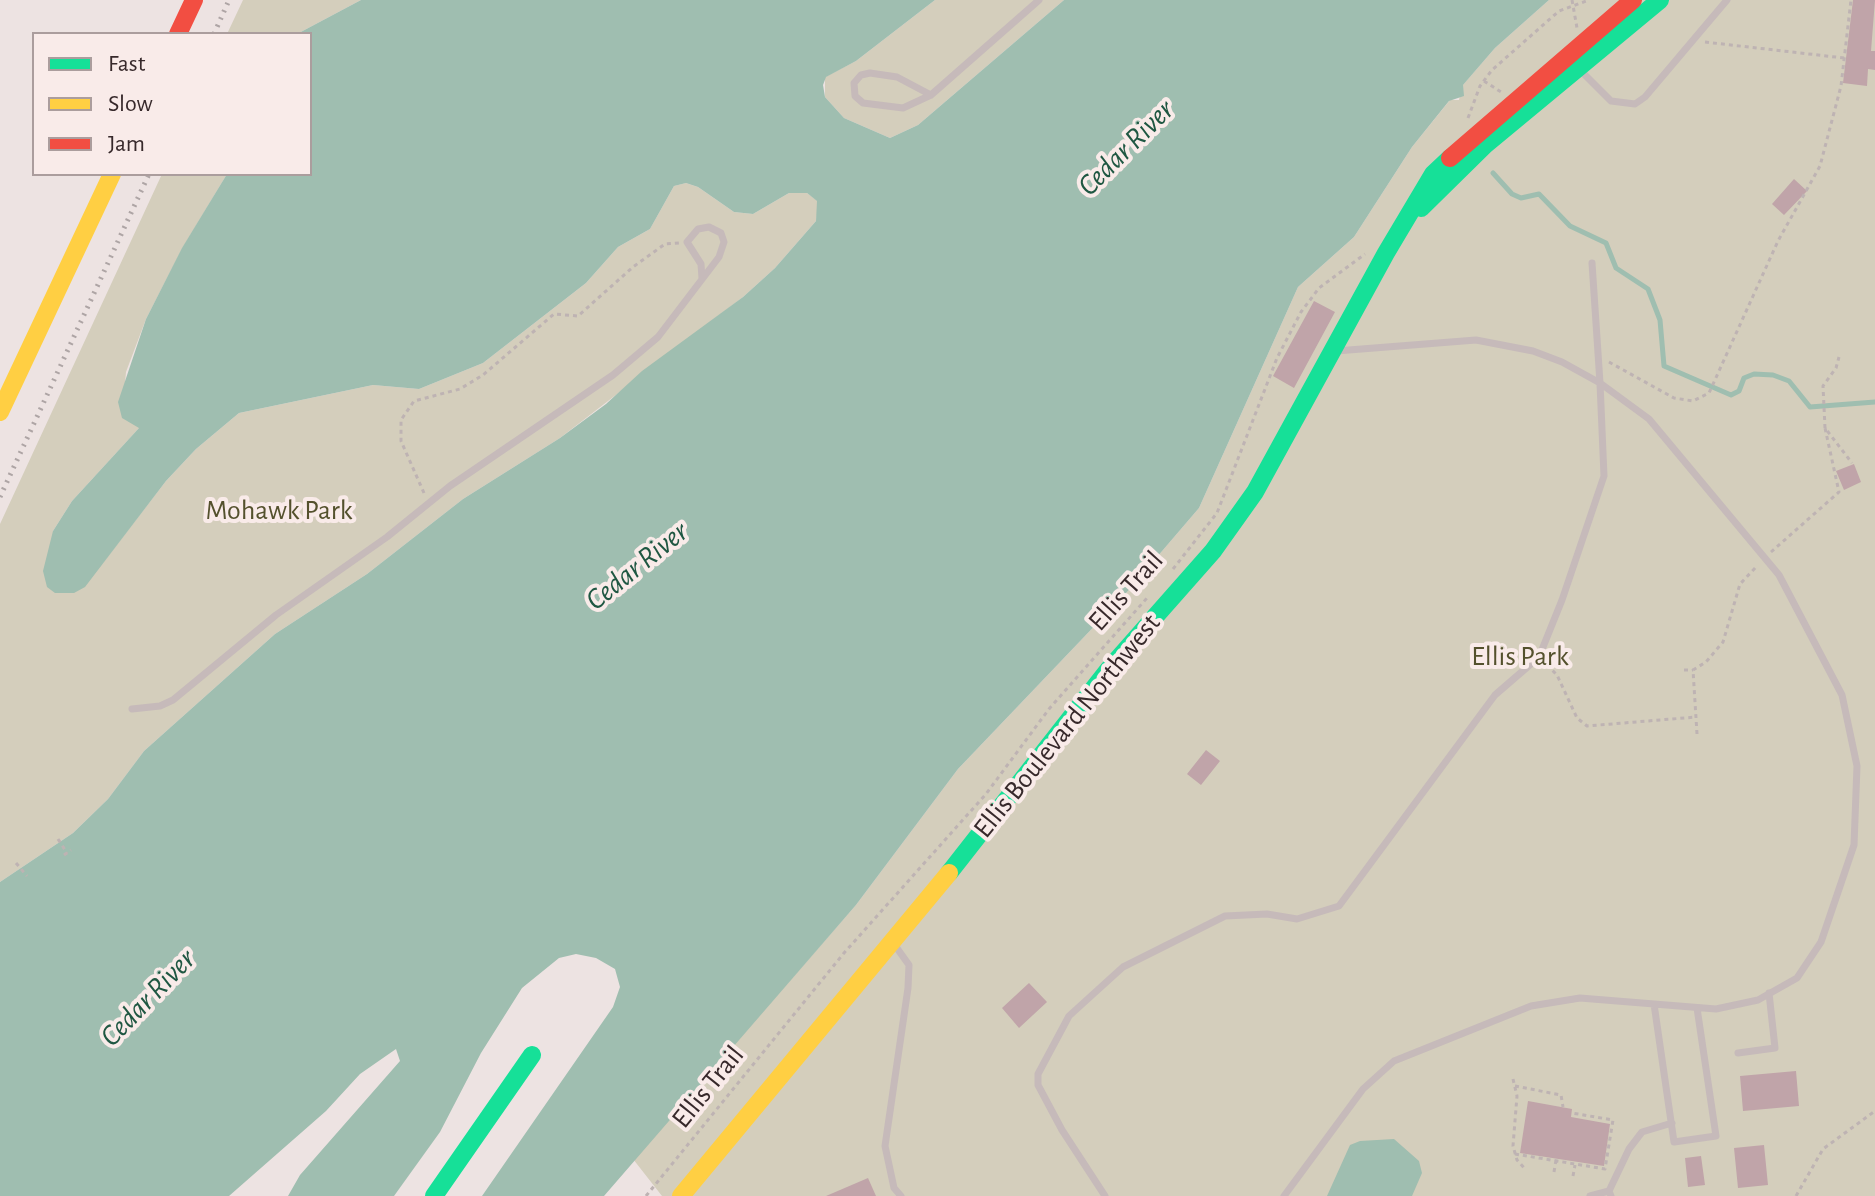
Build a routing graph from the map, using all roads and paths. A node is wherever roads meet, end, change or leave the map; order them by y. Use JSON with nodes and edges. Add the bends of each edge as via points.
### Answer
{"nodes":[{"id":1,"x":194,"y":0,"type":"edge"},
{"id":2,"x":1039,"y":0,"type":"edge"},
{"id":3,"x":1589,"y":0,"type":"edge"},
{"id":4,"x":1633,"y":0,"type":"edge"},
{"id":5,"x":1660,"y":0,"type":"edge"},
{"id":6,"x":1727,"y":0,"type":"edge"},
{"id":7,"x":1851,"y":0,"type":"edge"},
{"id":8,"x":1572,"y":3,"type":"edge"},
{"id":9,"x":179,"y":32,"type":"edge"},
{"id":10,"x":1578,"y":32,"type":"dead end"},
{"id":11,"x":1696,"y":35,"type":"junction"},
{"id":12,"x":1844,"y":58,"type":"junction"},
{"id":13,"x":1572,"y":62,"type":"junction"},
{"id":14,"x":1484,"y":81,"type":"junction"},
{"id":15,"x":1503,"y":93,"type":"dead end"},
{"id":16,"x":931,"y":95,"type":"junction"},
{"id":17,"x":1461,"y":127,"type":"dead end"},
{"id":18,"x":111,"y":176,"type":"edge"},
{"id":19,"x":687,"y":242,"type":"junction"},
{"id":20,"x":1367,"y":253,"type":"dead end"},
{"id":21,"x":1592,"y":263,"type":"dead end"},
{"id":22,"x":702,"y":278,"type":"junction"},
{"id":23,"x":1334,"y":351,"type":"junction"},
{"id":24,"x":1598,"y":357,"type":"junction"},
{"id":25,"x":1839,"y":357,"type":"dead end"},
{"id":26,"x":1600,"y":383,"type":"junction"},
{"id":27,"x":0,"y":412,"type":"edge"},
{"id":28,"x":1825,"y":428,"type":"junction"},
{"id":29,"x":1852,"y":463,"type":"dead end"},
{"id":30,"x":429,"y":503,"type":"junction"},
{"id":31,"x":1765,"y":559,"type":"junction"},
{"id":32,"x":1168,"y":575,"type":"dead end"},
{"id":33,"x":1149,"y":597,"type":"dead end"},
{"id":34,"x":1539,"y":657,"type":"junction"},
{"id":35,"x":1684,"y":670,"type":"dead end"},
{"id":36,"x":1693,"y":670,"type":"junction"},
{"id":37,"x":132,"y":709,"type":"dead end"},
{"id":38,"x":1696,"y":717,"type":"junction"},
{"id":39,"x":1697,"y":734,"type":"dead end"},
{"id":40,"x":58,"y":839,"type":"dead end"},
{"id":41,"x":67,"y":853,"type":"dead end"},
{"id":42,"x":16,"y":863,"type":"dead end"},
{"id":43,"x":26,"y":876,"type":"dead end"},
{"id":44,"x":894,"y":943,"type":"junction"},
{"id":45,"x":1769,"y":993,"type":"junction"},
{"id":46,"x":1654,"y":1004,"type":"junction"},
{"id":47,"x":1697,"y":1008,"type":"junction"},
{"id":48,"x":1738,"y":1053,"type":"dead end"},
{"id":49,"x":532,"y":1055,"type":"dead end"},
{"id":50,"x":1513,"y":1079,"type":"dead end"},
{"id":51,"x":1515,"y":1086,"type":"junction"},
{"id":52,"x":1563,"y":1107,"type":"dead end"},
{"id":53,"x":1875,"y":1111,"type":"edge"},
{"id":54,"x":1572,"y":1113,"type":"dead end"},
{"id":55,"x":1672,"y":1123,"type":"junction"},
{"id":56,"x":1515,"y":1154,"type":"junction"},
{"id":57,"x":1556,"y":1160,"type":"junction"},
{"id":58,"x":1575,"y":1165,"type":"junction"},
{"id":59,"x":1525,"y":1169,"type":"dead end"},
{"id":60,"x":1554,"y":1172,"type":"dead end"},
{"id":61,"x":1573,"y":1176,"type":"dead end"},
{"id":62,"x":1610,"y":1194,"type":"edge"},
{"id":63,"x":434,"y":1196,"type":"edge"},
{"id":64,"x":646,"y":1196,"type":"edge"},
{"id":65,"x":681,"y":1196,"type":"edge"},
{"id":66,"x":901,"y":1196,"type":"edge"},
{"id":67,"x":1105,"y":1196,"type":"edge"},
{"id":68,"x":1284,"y":1196,"type":"edge"},
{"id":69,"x":1590,"y":1196,"type":"edge"},
{"id":70,"x":1796,"y":1196,"type":"edge"}],
"edges":[{"from":1,"to":9,"type":"street"},
{"from":2,"to":16,"type":"lane"},
{"from":3,"to":8,"type":"path"},
{"from":4,"to":13,"type":"street","name":"Ellis Boulevard Northwest"},
{"from":5,"to":13,"type":"street","name":"Ellis Boulevard Northwest"},
{"from":6,"to":11,"type":"lane"},
{"from":7,"to":12,"type":"path"},
{"from":8,"to":10,"type":"path"},
{"from":8,"to":14,"type":"path"},
{"from":11,"to":12,"type":"path","via":[[1706,42]]},
{"from":11,"to":13,"type":"lane","via":[[1635,104],[1611,101]]},
{"from":12,"to":24,"type":"path","via":[[1835,118],[1820,166],[1778,241],[1709,393],[1693,401],[1674,398]]},
{"from":13,"to":23,"type":"street","name":"Ellis Boulevard Northwest","via":[[1404,224]]},
{"from":14,"to":15,"type":"path"},
{"from":14,"to":17,"type":"path"},
{"from":16,"to":16,"type":"lane","via":[[903,108],[884,108],[863,103],[855,96],[854,83],[870,73],[897,77]]},
{"from":18,"to":27,"type":"street"},
{"from":19,"to":22,"type":"lane","via":[[701,264]]},
{"from":19,"to":22,"type":"lane","via":[[698,229],[721,233],[719,257]]},
{"from":19,"to":30,"type":"path","via":[[665,244],[578,316],[554,314],[460,389],[414,401],[401,420],[401,441]]},
{"from":20,"to":32,"type":"path","name":"Ellis Trail","via":[[1319,288],[1301,312],[1277,358],[1217,513]]},
{"from":21,"to":24,"type":"lane"},
{"from":22,"to":30,"type":"lane","via":[[658,337],[613,375]]},
{"from":23,"to":26,"type":"lane","via":[[1476,340],[1548,356]]},
{"from":23,"to":44,"type":"street","name":"Ellis Boulevard Northwest","via":[[1255,492],[1213,551],[1108,670]]},
{"from":24,"to":26,"type":"lane"},
{"from":25,"to":28,"type":"path","via":[[1823,386]]},
{"from":26,"to":31,"type":"lane","via":[[1649,419]]},
{"from":26,"to":34,"type":"lane","via":[[1604,476]]},
{"from":28,"to":29,"type":"path"},
{"from":28,"to":31,"type":"path","via":[[1839,492]]},
{"from":30,"to":37,"type":"lane","via":[[276,615],[173,700]]},
{"from":31,"to":36,"type":"path","via":[[1740,584],[1723,642]]},
{"from":31,"to":45,"type":"lane","via":[[1779,575],[1842,695],[1857,766],[1854,845],[1821,942],[1797,978]]},
{"from":33,"to":64,"type":"path","name":"Ellis Trail","via":[[1049,709],[986,794],[844,953]]},
{"from":34,"to":38,"type":"path","via":[[1557,675],[1577,718],[1587,726]]},
{"from":34,"to":67,"type":"lane","via":[[1495,695],[1339,906],[1297,919],[1225,916],[1123,967],[1069,1016],[1038,1074],[1038,1085]]},
{"from":35,"to":36,"type":"path"},
{"from":36,"to":38,"type":"path"},
{"from":38,"to":39,"type":"path"},
{"from":40,"to":41,"type":"path"},
{"from":42,"to":43,"type":"path"},
{"from":44,"to":65,"type":"street","name":"Ellis Boulevard Northwest"},
{"from":44,"to":66,"type":"lane","via":[[909,965],[908,988],[885,1146],[894,1188]]},
{"from":45,"to":47,"type":"lane","via":[[1716,1009]]},
{"from":45,"to":48,"type":"lane","via":[[1775,1048]]},
{"from":46,"to":47,"type":"lane"},
{"from":46,"to":55,"type":"lane"},
{"from":46,"to":68,"type":"lane","via":[[1580,998],[1531,1006],[1394,1061],[1363,1089]]},
{"from":47,"to":55,"type":"lane","via":[[1716,1136],[1674,1142]]},
{"from":49,"to":63,"type":"street"},
{"from":50,"to":51,"type":"path"},
{"from":51,"to":52,"type":"path","via":[[1561,1095]]},
{"from":51,"to":56,"type":"path"},
{"from":53,"to":70,"type":"path","via":[[1823,1149]]},
{"from":54,"to":58,"type":"path","via":[[1613,1120],[1605,1169]]},
{"from":55,"to":62,"type":"lane","via":[[1642,1132]]},
{"from":56,"to":57,"type":"path"},
{"from":56,"to":59,"type":"path"},
{"from":57,"to":58,"type":"path"},
{"from":57,"to":60,"type":"path"},
{"from":58,"to":61,"type":"path"},
{"from":62,"to":69,"type":"lane"}]}
